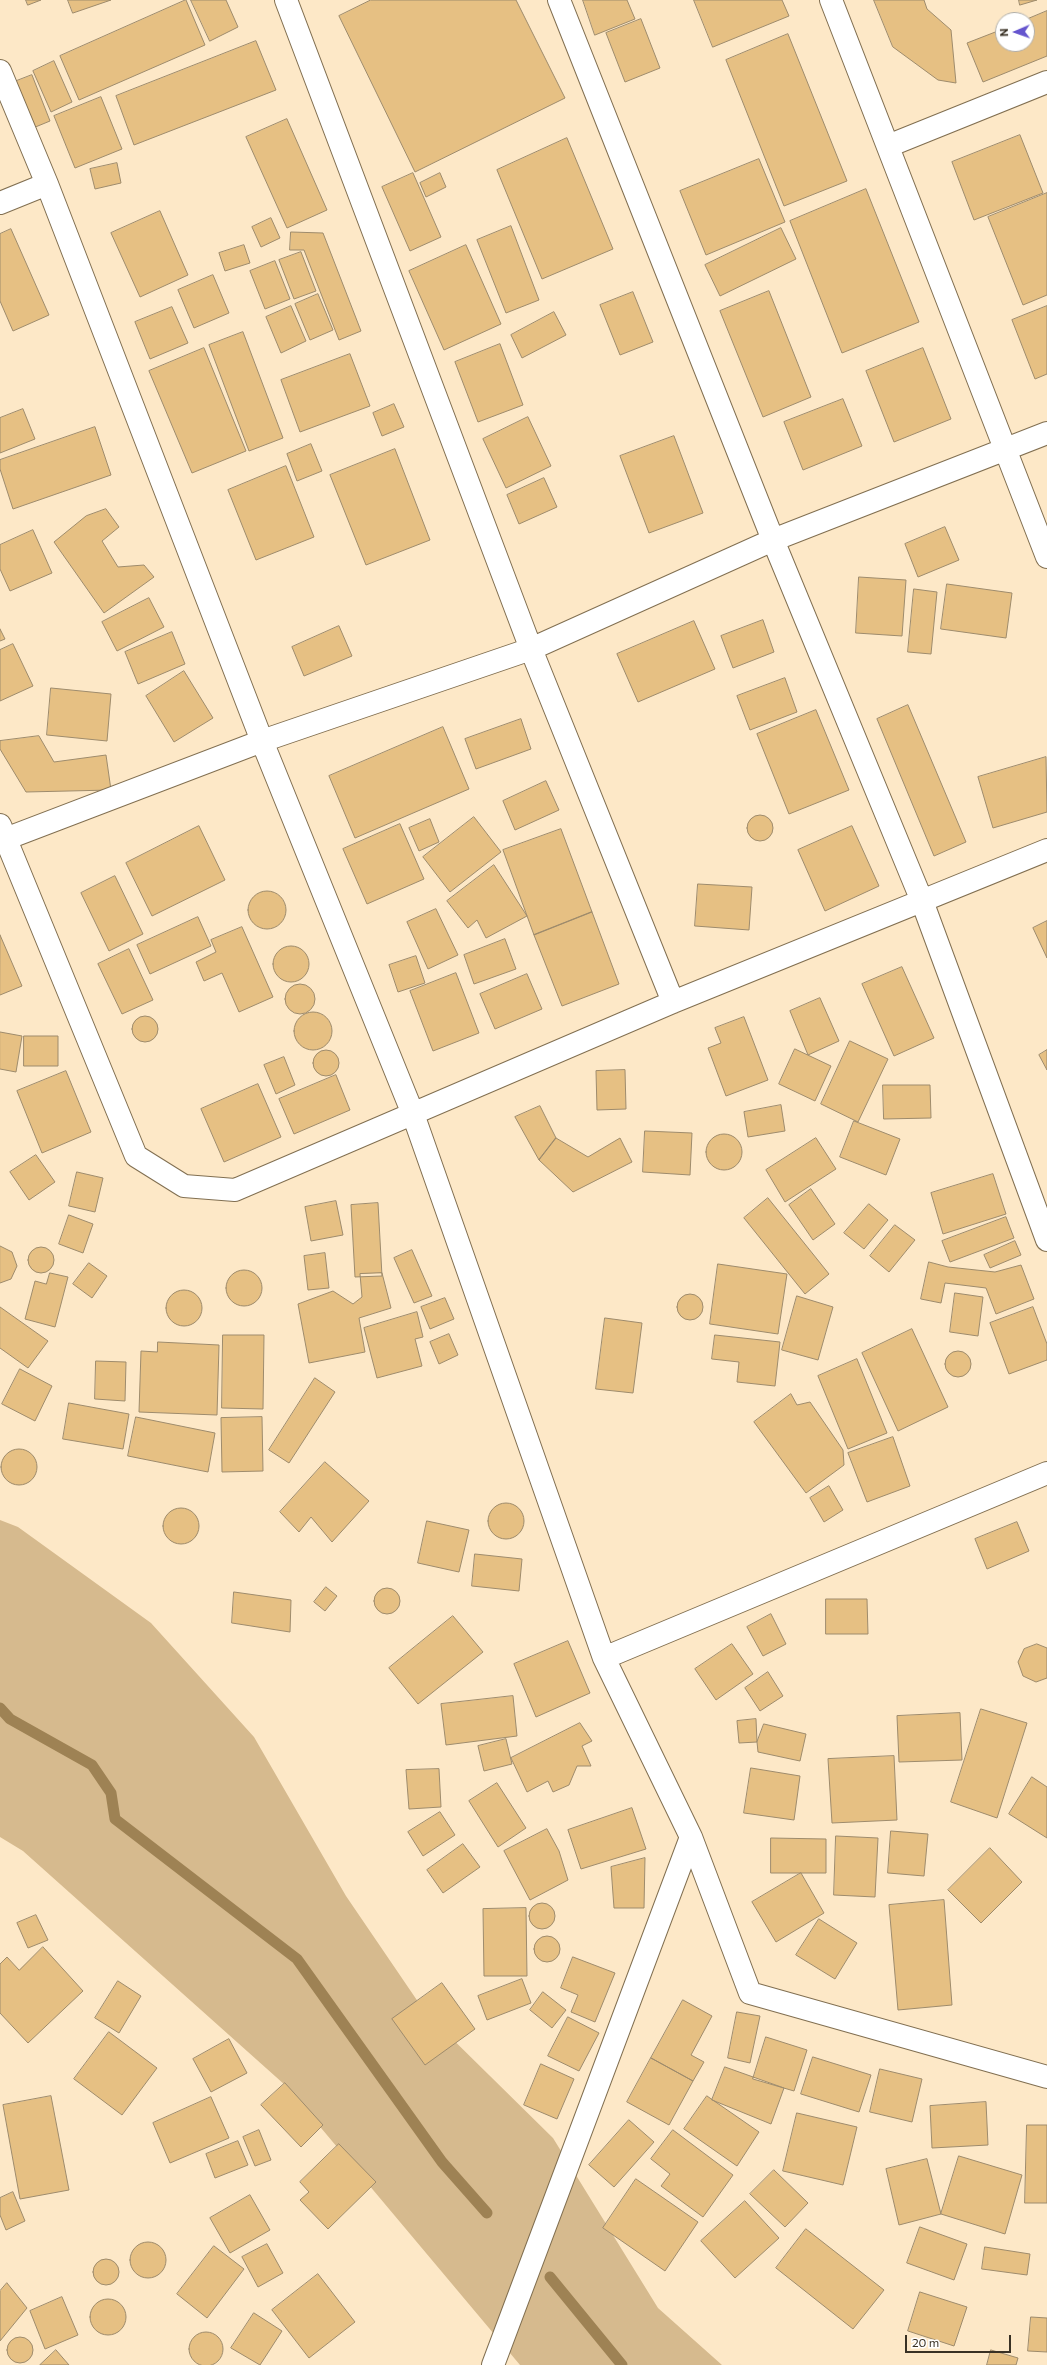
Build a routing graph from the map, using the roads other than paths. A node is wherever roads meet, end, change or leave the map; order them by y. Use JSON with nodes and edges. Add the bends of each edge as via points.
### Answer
{"nodes":[{"id":1,"x":286,"y":0,"type":"edge"},
{"id":2,"x":559,"y":0,"type":"edge"},
{"id":3,"x":831,"y":0,"type":"edge"},
{"id":4,"x":0,"y":71,"type":"edge"},
{"id":5,"x":1047,"y":82,"type":"edge"},
{"id":6,"x":888,"y":146,"type":"junction"},
{"id":7,"x":47,"y":184,"type":"junction"},
{"id":8,"x":0,"y":203,"type":"edge"},
{"id":9,"x":1047,"y":433,"type":"edge"},
{"id":10,"x":1006,"y":450,"type":"junction"},
{"id":11,"x":773,"y":540,"type":"junction"},
{"id":12,"x":1047,"y":557,"type":"edge"},
{"id":13,"x":531,"y":649,"type":"junction"},
{"id":14,"x":262,"y":740,"type":"junction"},
{"id":15,"x":2,"y":835,"type":"edge"},
{"id":16,"x":1047,"y":850,"type":"edge"},
{"id":17,"x":922,"y":901,"type":"junction"},
{"id":18,"x":673,"y":1002,"type":"junction"},
{"id":19,"x":412,"y":1114,"type":"junction"},
{"id":20,"x":1047,"y":1240,"type":"edge"},
{"id":21,"x":1047,"y":1474,"type":"edge"},
{"id":22,"x":604,"y":1658,"type":"junction"},
{"id":23,"x":691,"y":1836,"type":"junction"},
{"id":24,"x":1047,"y":2077,"type":"edge"},
{"id":25,"x":493,"y":2365,"type":"edge"}],
"edges":[{"from":1,"to":13,"type":"street"},
{"from":2,"to":11,"type":"street"},
{"from":3,"to":6,"type":"street"},
{"from":4,"to":7,"type":"street"},
{"from":5,"to":6,"type":"street"},
{"from":6,"to":10,"type":"street"},
{"from":7,"to":8,"type":"street"},
{"from":7,"to":14,"type":"street"},
{"from":9,"to":10,"type":"street"},
{"from":10,"to":11,"type":"street"},
{"from":10,"to":12,"type":"street"},
{"from":11,"to":13,"type":"street"},
{"from":11,"to":17,"type":"street"},
{"from":13,"to":14,"type":"street"},
{"from":13,"to":18,"type":"street"},
{"from":14,"to":15,"type":"street"},
{"from":14,"to":19,"type":"street"},
{"from":15,"to":19,"type":"street","via":[[136,1156],[184,1186],[235,1190]]},
{"from":16,"to":17,"type":"street"},
{"from":17,"to":18,"type":"street"},
{"from":17,"to":20,"type":"street"},
{"from":18,"to":19,"type":"street"},
{"from":19,"to":22,"type":"street"},
{"from":21,"to":22,"type":"street"},
{"from":22,"to":23,"type":"street"},
{"from":23,"to":24,"type":"street","via":[[750,1994]]},
{"from":23,"to":25,"type":"street"}]}
